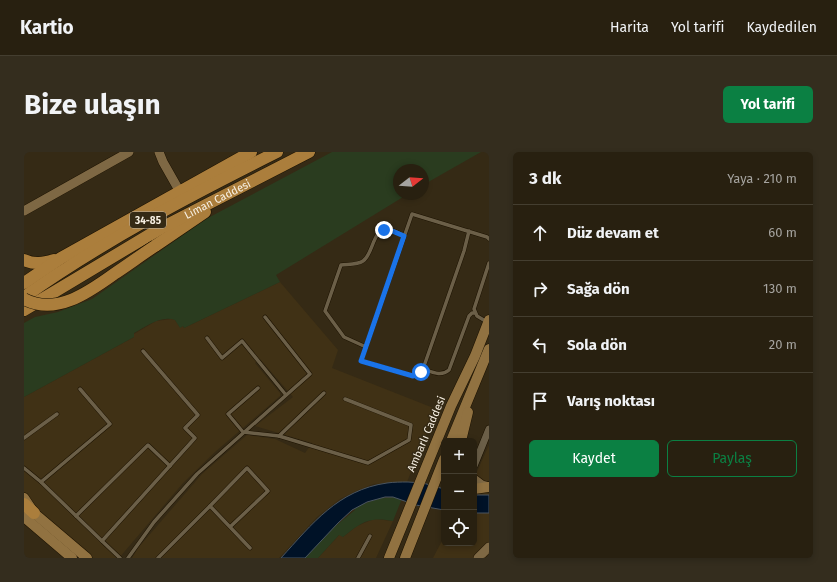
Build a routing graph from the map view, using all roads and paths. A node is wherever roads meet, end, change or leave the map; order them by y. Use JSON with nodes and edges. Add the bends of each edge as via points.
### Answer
{"nodes":[{"id":1,"x":129,"y":152,"type":"edge"},
{"id":2,"x":152,"y":152,"type":"edge"},
{"id":3,"x":159,"y":152,"type":"edge"},
{"id":4,"x":251,"y":152,"type":"edge"},
{"id":5,"x":277,"y":152,"type":"edge"},
{"id":6,"x":309,"y":152,"type":"edge"},
{"id":7,"x":163,"y":162,"type":"junction"},
{"id":8,"x":274,"y":169,"type":"junction"},
{"id":9,"x":180,"y":192,"type":"junction"},
{"id":10,"x":24,"y":211,"type":"edge"},
{"id":11,"x":469,"y":231,"type":"junction"},
{"id":12,"x":404,"y":236,"type":"junction"},
{"id":13,"x":489,"y":239,"type":"edge"},
{"id":14,"x":61,"y":258,"type":"junction"},
{"id":15,"x":24,"y":260,"type":"edge"},
{"id":16,"x":489,"y":263,"type":"edge"},
{"id":17,"x":24,"y":283,"type":"edge"},
{"id":18,"x":24,"y":298,"type":"edge"},
{"id":19,"x":24,"y":310,"type":"edge"},
{"id":20,"x":475,"y":313,"type":"junction"},
{"id":21,"x":264,"y":317,"type":"dead end"},
{"id":22,"x":489,"y":321,"type":"edge"},
{"id":23,"x":207,"y":338,"type":"dead end"},
{"id":24,"x":366,"y":347,"type":"junction"},
{"id":25,"x":489,"y":349,"type":"edge"},
{"id":26,"x":143,"y":351,"type":"dead end"},
{"id":27,"x":423,"y":370,"type":"junction"},
{"id":28,"x":258,"y":388,"type":"dead end"},
{"id":29,"x":80,"y":389,"type":"dead end"},
{"id":30,"x":324,"y":393,"type":"dead end"},
{"id":31,"x":471,"y":393,"type":"junction"},
{"id":32,"x":286,"y":395,"type":"junction"},
{"id":33,"x":345,"y":399,"type":"dead end"},
{"id":34,"x":57,"y":414,"type":"dead end"},
{"id":35,"x":489,"y":430,"type":"edge"},
{"id":36,"x":243,"y":432,"type":"junction"},
{"id":37,"x":279,"y":436,"type":"junction"},
{"id":38,"x":24,"y":438,"type":"edge"},
{"id":39,"x":452,"y":438,"type":"edge"},
{"id":40,"x":462,"y":438,"type":"edge"},
{"id":41,"x":477,"y":459,"type":"edge"},
{"id":42,"x":170,"y":466,"type":"junction"},
{"id":43,"x":441,"y":467,"type":"edge"},
{"id":44,"x":24,"y":468,"type":"edge"},
{"id":45,"x":41,"y":482,"type":"junction"},
{"id":46,"x":477,"y":483,"type":"edge"},
{"id":47,"x":488,"y":487,"type":"edge"},
{"id":48,"x":477,"y":489,"type":"edge"},
{"id":49,"x":24,"y":498,"type":"edge"},
{"id":50,"x":24,"y":504,"type":"edge"},
{"id":51,"x":210,"y":506,"type":"junction"},
{"id":52,"x":29,"y":515,"type":"edge"},
{"id":53,"x":76,"y":516,"type":"junction"},
{"id":54,"x":230,"y":527,"type":"junction"},
{"id":55,"x":370,"y":536,"type":"dead end"},
{"id":56,"x":102,"y":541,"type":"junction"},
{"id":57,"x":489,"y":547,"type":"edge"},
{"id":58,"x":250,"y":548,"type":"dead end"},
{"id":59,"x":72,"y":558,"type":"edge"},
{"id":60,"x":87,"y":558,"type":"edge"},
{"id":61,"x":120,"y":558,"type":"edge"},
{"id":62,"x":128,"y":558,"type":"edge"},
{"id":63,"x":158,"y":558,"type":"edge"},
{"id":64,"x":358,"y":558,"type":"edge"},
{"id":65,"x":389,"y":558,"type":"edge"},
{"id":66,"x":405,"y":558,"type":"edge"},
{"id":67,"x":478,"y":558,"type":"edge"}],
"edges":[{"from":1,"to":10,"type":"street"},
{"from":2,"to":7,"type":"street"},
{"from":3,"to":7,"type":"street"},
{"from":4,"to":9,"type":"highway"},
{"from":5,"to":18,"type":"highway","name":"Liman Caddesi","number":"34-85","via":[[152,218],[70,266]]},
{"from":6,"to":8,"type":"highway","name":"Liman Caddesi"},
{"from":7,"to":9,"type":"street"},
{"from":8,"to":18,"type":"highway","bridge":true,"via":[[82,296],[68,302],[53,304],[42,304]]},
{"from":8,"to":19,"type":"highway","name":"Liman Caddesi","number":"34-85","via":[[161,228]]},
{"from":9,"to":14,"type":"highway"},
{"from":11,"to":12,"type":"lane","via":[[412,214]]},
{"from":11,"to":13,"type":"lane"},
{"from":11,"to":27,"type":"lane"},
{"from":12,"to":24,"type":"lane"},
{"from":12,"to":24,"type":"lane","via":[[390,230],[381,231],[366,258],[359,263],[341,265],[325,311],[344,337]]},
{"from":14,"to":15,"type":"highway","via":[[41,263]]},
{"from":14,"to":17,"type":"highway"},
{"from":16,"to":20,"type":"lane"},
{"from":20,"to":22,"type":"lane","via":[[479,318]]},
{"from":20,"to":27,"type":"lane","via":[[469,316],[449,370],[440,374]]},
{"from":21,"to":32,"type":"lane","via":[[310,374]]},
{"from":22,"to":65,"type":"main road","name":"Ambarlı Caddesi","via":[[450,406]]},
{"from":23,"to":32,"type":"lane","via":[[222,358],[242,341]]},
{"from":24,"to":27,"type":"lane","via":[[361,361],[413,376]]},
{"from":25,"to":31,"type":"main road"},
{"from":26,"to":42,"type":"lane","via":[[198,415],[185,428],[195,438]]},
{"from":28,"to":36,"type":"lane","via":[[228,414]]},
{"from":29,"to":45,"type":"lane","via":[[110,424]]},
{"from":30,"to":37,"type":"lane"},
{"from":31,"to":39,"type":"main road"},
{"from":31,"to":40,"type":"main road"},
{"from":32,"to":36,"type":"lane"},
{"from":33,"to":37,"type":"lane","via":[[411,424],[409,440],[368,462]]},
{"from":34,"to":38,"type":"lane"},
{"from":35,"to":41,"type":"street"},
{"from":36,"to":37,"type":"lane"},
{"from":36,"to":62,"type":"lane","via":[[197,474],[154,522]]},
{"from":42,"to":53,"type":"lane","via":[[148,445]]},
{"from":42,"to":56,"type":"lane"},
{"from":43,"to":66,"type":"main road"},
{"from":44,"to":45,"type":"lane"},
{"from":45,"to":53,"type":"lane"},
{"from":46,"to":47,"type":"street"},
{"from":47,"to":48,"type":"main road"},
{"from":49,"to":52,"type":"main road"},
{"from":50,"to":52,"type":"highway"},
{"from":51,"to":54,"type":"lane"},
{"from":51,"to":54,"type":"lane","via":[[247,468],[268,491]]},
{"from":51,"to":63,"type":"lane"},
{"from":52,"to":59,"type":"main road"},
{"from":52,"to":60,"type":"main road"},
{"from":53,"to":56,"type":"lane"},
{"from":54,"to":58,"type":"lane"},
{"from":55,"to":64,"type":"lane"},
{"from":56,"to":61,"type":"lane"},
{"from":57,"to":67,"type":"street"}]}
